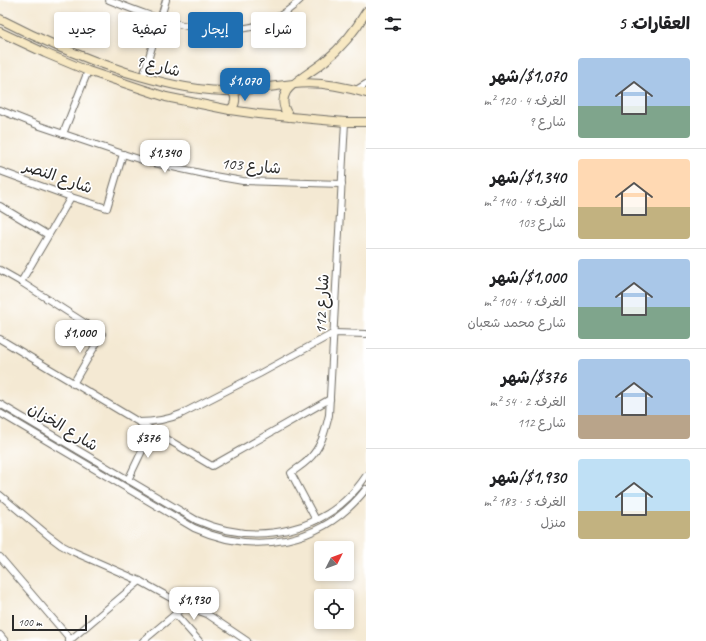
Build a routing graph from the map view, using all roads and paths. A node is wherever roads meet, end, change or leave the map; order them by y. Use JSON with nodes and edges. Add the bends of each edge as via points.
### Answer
{"nodes":[{"id":1,"x":109,"y":0,"type":"edge"},
{"id":2,"x":166,"y":0,"type":"edge"},
{"id":3,"x":300,"y":0,"type":"edge"},
{"id":4,"x":142,"y":12,"type":"edge"},
{"id":5,"x":163,"y":12,"type":"edge"},
{"id":6,"x":366,"y":12,"type":"edge"},
{"id":7,"x":0,"y":19,"type":"edge"},
{"id":8,"x":180,"y":24,"type":"edge"},
{"id":9,"x":0,"y":32,"type":"edge"},
{"id":10,"x":153,"y":48,"type":"edge"},
{"id":11,"x":88,"y":70,"type":"junction"},
{"id":12,"x":144,"y":77,"type":"junction"},
{"id":13,"x":295,"y":83,"type":"junction"},
{"id":14,"x":366,"y":84,"type":"edge"},
{"id":15,"x":356,"y":90,"type":"junction"},
{"id":16,"x":232,"y":91,"type":"junction"},
{"id":17,"x":366,"y":93,"type":"edge"},
{"id":18,"x":230,"y":110,"type":"junction"},
{"id":19,"x":1,"y":113,"type":"edge"},
{"id":20,"x":290,"y":117,"type":"junction"},
{"id":21,"x":345,"y":122,"type":"junction"},
{"id":22,"x":366,"y":122,"type":"edge"},
{"id":23,"x":63,"y":134,"type":"junction"},
{"id":24,"x":123,"y":154,"type":"junction"},
{"id":25,"x":0,"y":170,"type":"edge"},
{"id":26,"x":342,"y":184,"type":"junction"},
{"id":27,"x":71,"y":197,"type":"junction"},
{"id":28,"x":0,"y":206,"type":"edge"},
{"id":29,"x":48,"y":235,"type":"junction"},
{"id":30,"x":0,"y":270,"type":"edge"},
{"id":31,"x":21,"y":282,"type":"junction"},
{"id":32,"x":334,"y":333,"type":"junction"},
{"id":33,"x":366,"y":334,"type":"edge"},
{"id":34,"x":0,"y":339,"type":"edge"},
{"id":35,"x":73,"y":384,"type":"junction"},
{"id":36,"x":330,"y":400,"type":"junction"},
{"id":37,"x":0,"y":404,"type":"edge"},
{"id":38,"x":0,"y":413,"type":"edge"},
{"id":39,"x":139,"y":422,"type":"junction"},
{"id":40,"x":152,"y":430,"type":"junction"},
{"id":41,"x":62,"y":441,"type":"junction"},
{"id":42,"x":59,"y":448,"type":"junction"},
{"id":43,"x":366,"y":476,"type":"edge"},
{"id":44,"x":128,"y":480,"type":"junction"},
{"id":45,"x":366,"y":489,"type":"edge"},
{"id":46,"x":0,"y":495,"type":"edge"},
{"id":47,"x":316,"y":520,"type":"junction"},
{"id":48,"x":0,"y":557,"type":"edge"},
{"id":49,"x":140,"y":582,"type":"junction"},
{"id":50,"x":184,"y":606,"type":"junction"},
{"id":51,"x":175,"y":614,"type":"junction"},
{"id":52,"x":0,"y":635,"type":"edge"},
{"id":53,"x":5,"y":641,"type":"edge"},
{"id":54,"x":70,"y":641,"type":"edge"},
{"id":55,"x":143,"y":641,"type":"edge"},
{"id":56,"x":199,"y":641,"type":"edge"},
{"id":57,"x":248,"y":641,"type":"edge"}],
"edges":[{"from":1,"to":4,"type":"street"},
{"from":2,"to":5,"type":"street"},
{"from":3,"to":8,"type":"street","via":[[281,15],[265,23],[242,29],[212,30]]},
{"from":6,"to":13,"type":"main road","via":[[338,49],[325,62]]},
{"from":7,"to":12,"type":"main road","name":"شارع 9","via":[[57,46]]},
{"from":9,"to":11,"type":"main road","name":"شارع 9"},
{"from":10,"to":12,"type":"street"},
{"from":11,"to":18,"type":"main road","name":"شارع 9","via":[[166,97]]},
{"from":11,"to":23,"type":"street"},
{"from":12,"to":16,"type":"main road","name":"شارع 9","via":[[184,87]]},
{"from":13,"to":15,"type":"main road","name":"شارع 9","via":[[327,84]]},
{"from":13,"to":16,"type":"main road","name":"شارع 9"},
{"from":13,"to":20,"type":"main road","via":[[284,99],[285,109]]},
{"from":14,"to":15,"type":"street"},
{"from":15,"to":17,"type":"main road","name":"شارع 9"},
{"from":16,"to":18,"type":"main road","via":[[235,102]]},
{"from":18,"to":20,"type":"main road","name":"شارع 9"},
{"from":19,"to":23,"type":"street","name":"شارع 103"},
{"from":20,"to":21,"type":"main road","name":"شارع 9"},
{"from":21,"to":22,"type":"main road","name":"شارع 9"},
{"from":21,"to":26,"type":"street","name":"شارع 112"},
{"from":23,"to":24,"type":"street","name":"شارع 103"},
{"from":24,"to":26,"type":"street","name":"شارع 103","via":[[243,181]]},
{"from":24,"to":27,"type":"street","name":"شارع النصر","via":[[107,208]]},
{"from":25,"to":27,"type":"street","name":"شارع النصر"},
{"from":26,"to":32,"type":"street","name":"شارع 112"},
{"from":27,"to":29,"type":"street"},
{"from":28,"to":29,"type":"street"},
{"from":29,"to":31,"type":"street"},
{"from":30,"to":31,"type":"street"},
{"from":31,"to":35,"type":"street","via":[[102,334]]},
{"from":32,"to":33,"type":"street"},
{"from":32,"to":36,"type":"street","name":"شارع 112"},
{"from":32,"to":39,"type":"street","via":[[181,414],[159,421]]},
{"from":34,"to":35,"type":"street"},
{"from":35,"to":39,"type":"street"},
{"from":36,"to":40,"type":"street","via":[[212,466]]},
{"from":36,"to":47,"type":"street","name":"شارع 112","via":[[329,415],[318,448],[308,460],[290,473]]},
{"from":37,"to":41,"type":"street","name":"شارع الخزان"},
{"from":38,"to":42,"type":"street","name":"شارع الخزان"},
{"from":39,"to":40,"type":"street"},
{"from":40,"to":44,"type":"street"},
{"from":41,"to":42,"type":"street"},
{"from":41,"to":44,"type":"street","name":"شارع الخزان"},
{"from":42,"to":45,"type":"street","name":"شارع الخزان","via":[[194,528],[241,542],[276,542],[310,532],[343,513]]},
{"from":43,"to":47,"type":"street","name":"شارع الخزان","via":[[346,500]]},
{"from":44,"to":47,"type":"street","name":"شارع الخزان","via":[[196,520],[225,530],[270,533],[293,529]]},
{"from":46,"to":49,"type":"street","via":[[61,545]]},
{"from":48,"to":54,"type":"street"},
{"from":49,"to":50,"type":"street"},
{"from":49,"to":54,"type":"street"},
{"from":50,"to":51,"type":"street"},
{"from":50,"to":57,"type":"street","via":[[208,614]]},
{"from":51,"to":55,"type":"street"},
{"from":51,"to":56,"type":"street"},
{"from":52,"to":53,"type":"street"}]}
